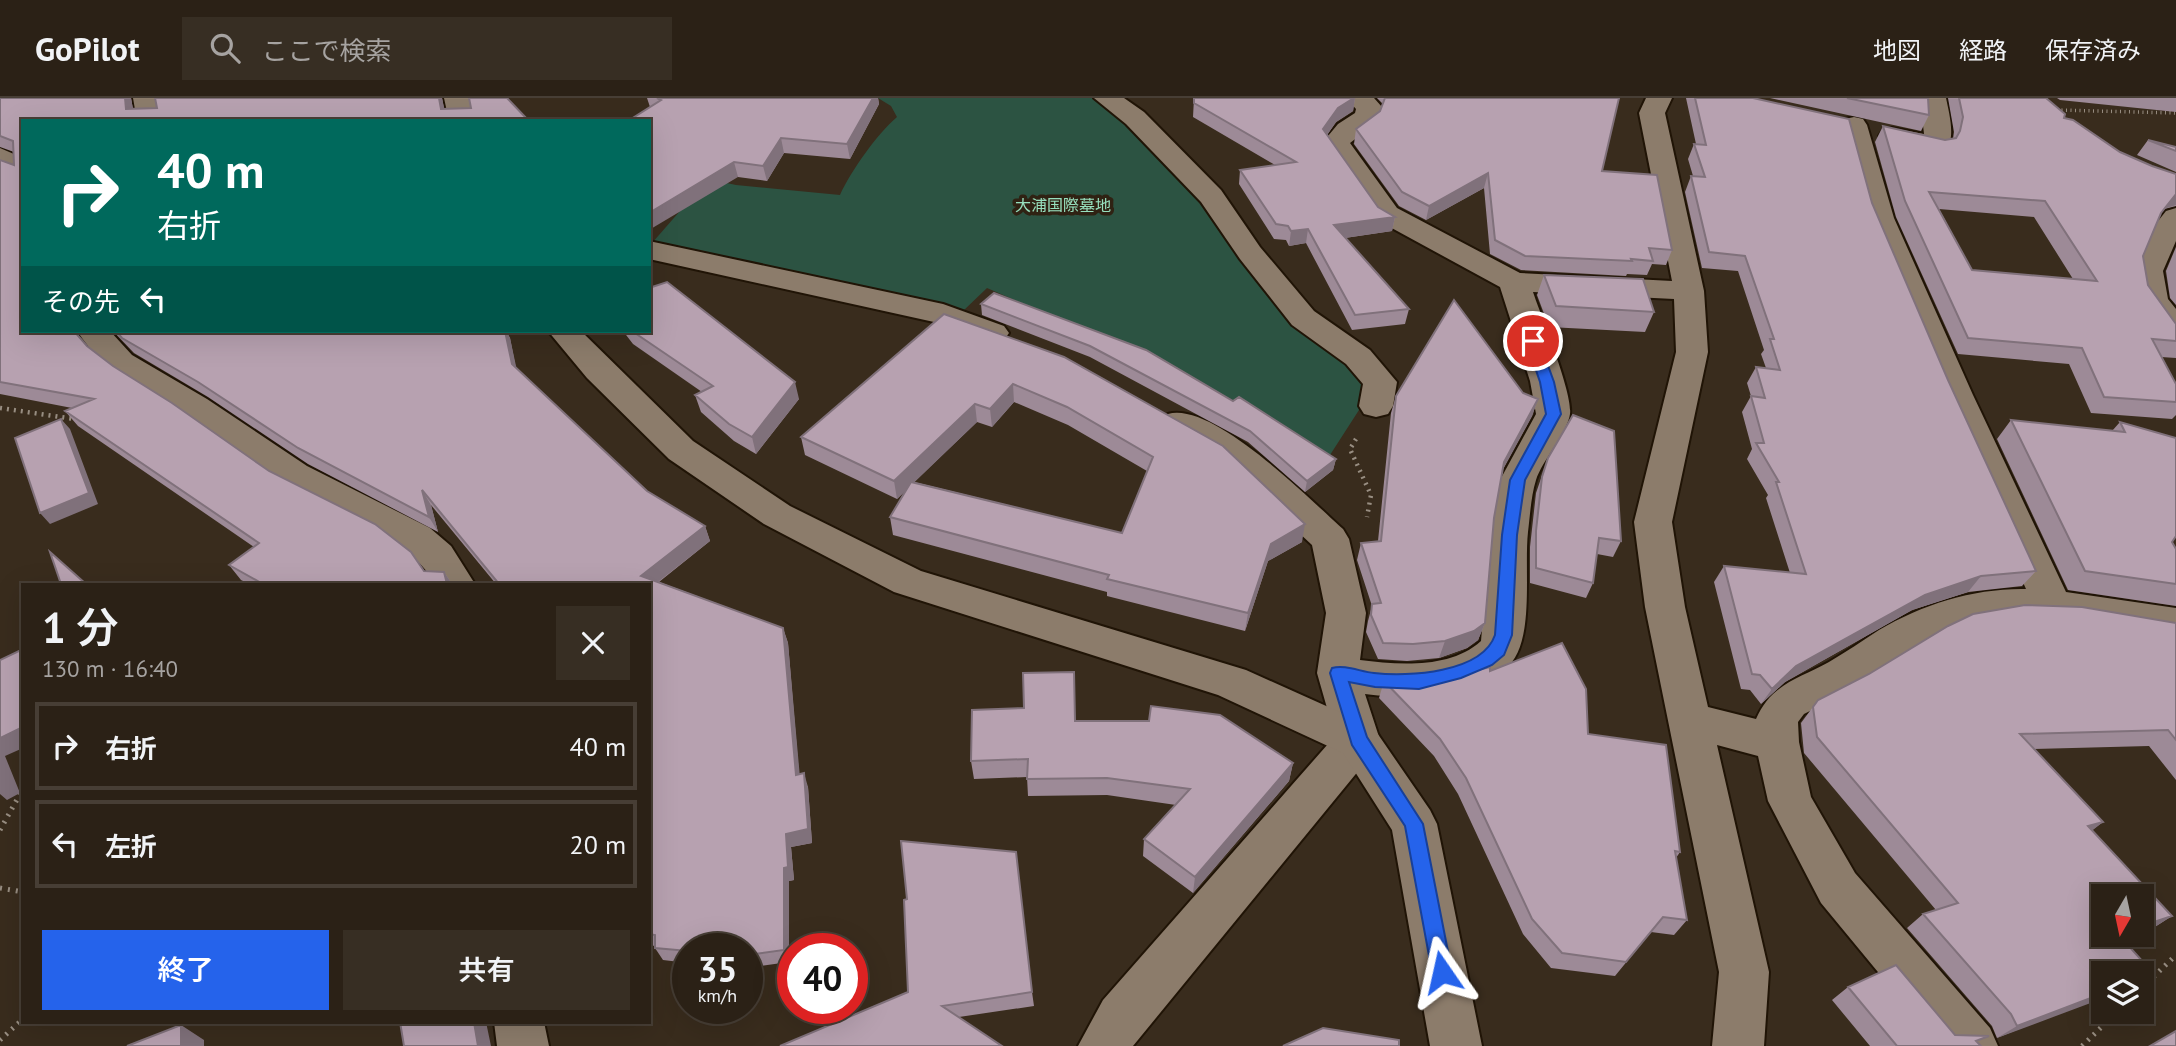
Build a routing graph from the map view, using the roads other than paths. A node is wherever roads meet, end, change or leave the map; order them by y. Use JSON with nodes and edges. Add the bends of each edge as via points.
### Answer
{"nodes":[{"id":1,"x":146,"y":98,"type":"edge"},
{"id":2,"x":457,"y":98,"type":"edge"},
{"id":3,"x":1107,"y":98,"type":"edge"},
{"id":4,"x":1359,"y":98,"type":"edge"},
{"id":5,"x":1659,"y":98,"type":"edge"},
{"id":6,"x":1933,"y":98,"type":"edge"},
{"id":7,"x":149,"y":119,"type":"edge"},
{"id":8,"x":462,"y":119,"type":"edge"},
{"id":9,"x":0,"y":156,"type":"edge"},
{"id":10,"x":21,"y":169,"type":"edge"},
{"id":11,"x":2176,"y":217,"type":"edge"},
{"id":12,"x":651,"y":250,"type":"edge"},
{"id":13,"x":1514,"y":282,"type":"junction"},
{"id":14,"x":1689,"y":291,"type":"junction"},
{"id":15,"x":2176,"y":332,"type":"edge"},
{"id":16,"x":95,"y":333,"type":"edge"},
{"id":17,"x":566,"y":333,"type":"edge"},
{"id":18,"x":1016,"y":342,"type":"edge"},
{"id":19,"x":1150,"y":406,"type":"edge"},
{"id":20,"x":1376,"y":406,"type":"dead end"},
{"id":21,"x":455,"y":583,"type":"edge"},
{"id":22,"x":2053,"y":605,"type":"junction"},
{"id":23,"x":2176,"y":624,"type":"edge"},
{"id":24,"x":1338,"y":673,"type":"junction"},
{"id":25,"x":1691,"y":721,"type":"junction"},
{"id":26,"x":1359,"y":740,"type":"junction"},
{"id":27,"x":1777,"y":742,"type":"junction"},
{"id":28,"x":519,"y":1024,"type":"edge"},
{"id":29,"x":523,"y":1046,"type":"edge"},
{"id":30,"x":1104,"y":1046,"type":"edge"},
{"id":31,"x":1456,"y":1046,"type":"edge"},
{"id":32,"x":1738,"y":1046,"type":"edge"},
{"id":33,"x":1972,"y":1046,"type":"edge"}],
"edges":[{"from":1,"to":7,"type":"street"},
{"from":2,"to":8,"type":"street"},
{"from":3,"to":20,"type":"street","via":[[1135,118],[1211,195],[1250,253],[1303,318],[1358,357],[1380,382]]},
{"from":4,"to":13,"type":"street","via":[[1369,107],[1367,117],[1336,142],[1387,214]]},
{"from":5,"to":14,"type":"street","via":[[1652,113]]},
{"from":6,"to":22,"type":"street","via":[[1937,145],[1841,122],[1956,395]]},
{"from":9,"to":10,"type":"street"},
{"from":11,"to":15,"type":"street","via":[[2148,271],[2153,299]]},
{"from":12,"to":18,"type":"street","via":[[943,314]]},
{"from":13,"to":14,"type":"street"},
{"from":13,"to":24,"type":"street","via":[[1553,414],[1517,480],[1498,650],[1455,673],[1419,682]]},
{"from":14,"to":25,"type":"street","via":[[1692,352],[1653,522],[1665,607]]},
{"from":16,"to":21,"type":"street","via":[[120,362],[294,475],[417,538],[438,556]]},
{"from":17,"to":26,"type":"street","via":[[681,450],[777,515],[908,582],[1231,682]]},
{"from":19,"to":24,"type":"street","via":[[1235,453],[1330,539],[1346,613]]},
{"from":22,"to":23,"type":"street"},
{"from":22,"to":27,"type":"street","via":[[2001,604],[1952,614],[1896,640],[1789,702],[1777,718]]},
{"from":24,"to":26,"type":"street"},
{"from":25,"to":27,"type":"street"},
{"from":25,"to":32,"type":"street","via":[[1744,972]]},
{"from":26,"to":30,"type":"street","via":[[1121,1018]]},
{"from":26,"to":31,"type":"street","via":[[1414,824]]},
{"from":27,"to":33,"type":"street","via":[[1790,801],[1838,888]]},
{"from":28,"to":29,"type":"street"}]}
